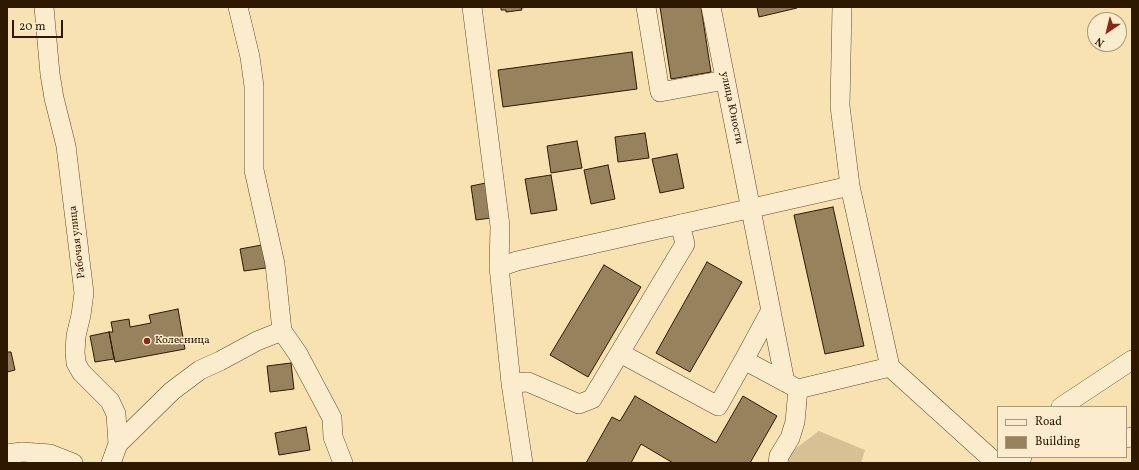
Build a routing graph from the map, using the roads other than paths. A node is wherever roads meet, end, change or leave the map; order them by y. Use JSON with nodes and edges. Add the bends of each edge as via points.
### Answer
{"nodes":[{"id":1,"x":44,"y":7,"type":"edge"},
{"id":2,"x":238,"y":7,"type":"edge"},
{"id":3,"x":472,"y":7,"type":"edge"},
{"id":4,"x":646,"y":7,"type":"edge"},
{"id":5,"x":711,"y":7,"type":"edge"},
{"id":6,"x":842,"y":7,"type":"edge"},
{"id":7,"x":725,"y":80,"type":"junction"},
{"id":8,"x":850,"y":186,"type":"junction"},
{"id":9,"x":752,"y":208,"type":"junction"},
{"id":10,"x":680,"y":224,"type":"junction"},
{"id":11,"x":500,"y":266,"type":"junction"},
{"id":12,"x":771,"y":310,"type":"junction"},
{"id":13,"x":282,"y":331,"type":"junction"},
{"id":14,"x":620,"y":353,"type":"junction"},
{"id":15,"x":744,"y":360,"type":"junction"},
{"id":16,"x":1132,"y":360,"type":"edge"},
{"id":17,"x":890,"y":367,"type":"junction"},
{"id":18,"x":511,"y":383,"type":"junction"},
{"id":19,"x":792,"y":386,"type":"junction"},
{"id":20,"x":1063,"y":406,"type":"edge"},
{"id":21,"x":118,"y":444,"type":"junction"},
{"id":22,"x":7,"y":454,"type":"edge"},
{"id":23,"x":1016,"y":458,"type":"edge"},
{"id":24,"x":996,"y":461,"type":"edge"},
{"id":25,"x":73,"y":463,"type":"edge"},
{"id":26,"x":111,"y":463,"type":"edge"},
{"id":27,"x":343,"y":463,"type":"edge"},
{"id":28,"x":523,"y":463,"type":"edge"},
{"id":29,"x":778,"y":463,"type":"edge"}],
"edges":[{"from":1,"to":21,"type":"street","name":"Рабочая улица","via":[[50,74],[66,146],[84,293],[76,336],[76,363],[81,372],[110,401],[116,414]]},
{"from":2,"to":13,"type":"street","via":[[254,86],[254,170],[275,264]]},
{"from":3,"to":11,"type":"street","via":[[500,226]]},
{"from":4,"to":7,"type":"street","via":[[660,92]]},
{"from":5,"to":7,"type":"street","name":"улица Юности"},
{"from":6,"to":8,"type":"street","via":[[840,106]]},
{"from":7,"to":9,"type":"street","name":"улица Юности"},
{"from":8,"to":9,"type":"street"},
{"from":8,"to":17,"type":"street"},
{"from":9,"to":10,"type":"street"},
{"from":9,"to":12,"type":"street","name":"улица Юности"},
{"from":10,"to":11,"type":"street"},
{"from":10,"to":14,"type":"street","via":[[685,244]]},
{"from":11,"to":18,"type":"street"},
{"from":12,"to":15,"type":"street"},
{"from":12,"to":19,"type":"street","name":"улица Юности"},
{"from":13,"to":21,"type":"street","via":[[200,370],[172,391]]},
{"from":13,"to":27,"type":"street","via":[[298,354],[332,418],[333,437]]},
{"from":14,"to":15,"type":"street","via":[[718,406]]},
{"from":14,"to":18,"type":"street","via":[[592,398],[579,404],[528,382]]},
{"from":15,"to":19,"type":"street"},
{"from":16,"to":20,"type":"street"},
{"from":17,"to":19,"type":"street"},
{"from":17,"to":24,"type":"street"},
{"from":18,"to":28,"type":"street"},
{"from":19,"to":29,"type":"street","name":"улица Юности","via":[[795,422]]},
{"from":21,"to":26,"type":"street","name":"Рабочая улица"},
{"from":22,"to":25,"type":"street","via":[[50,454]]},
{"from":23,"to":24,"type":"street"}]}
